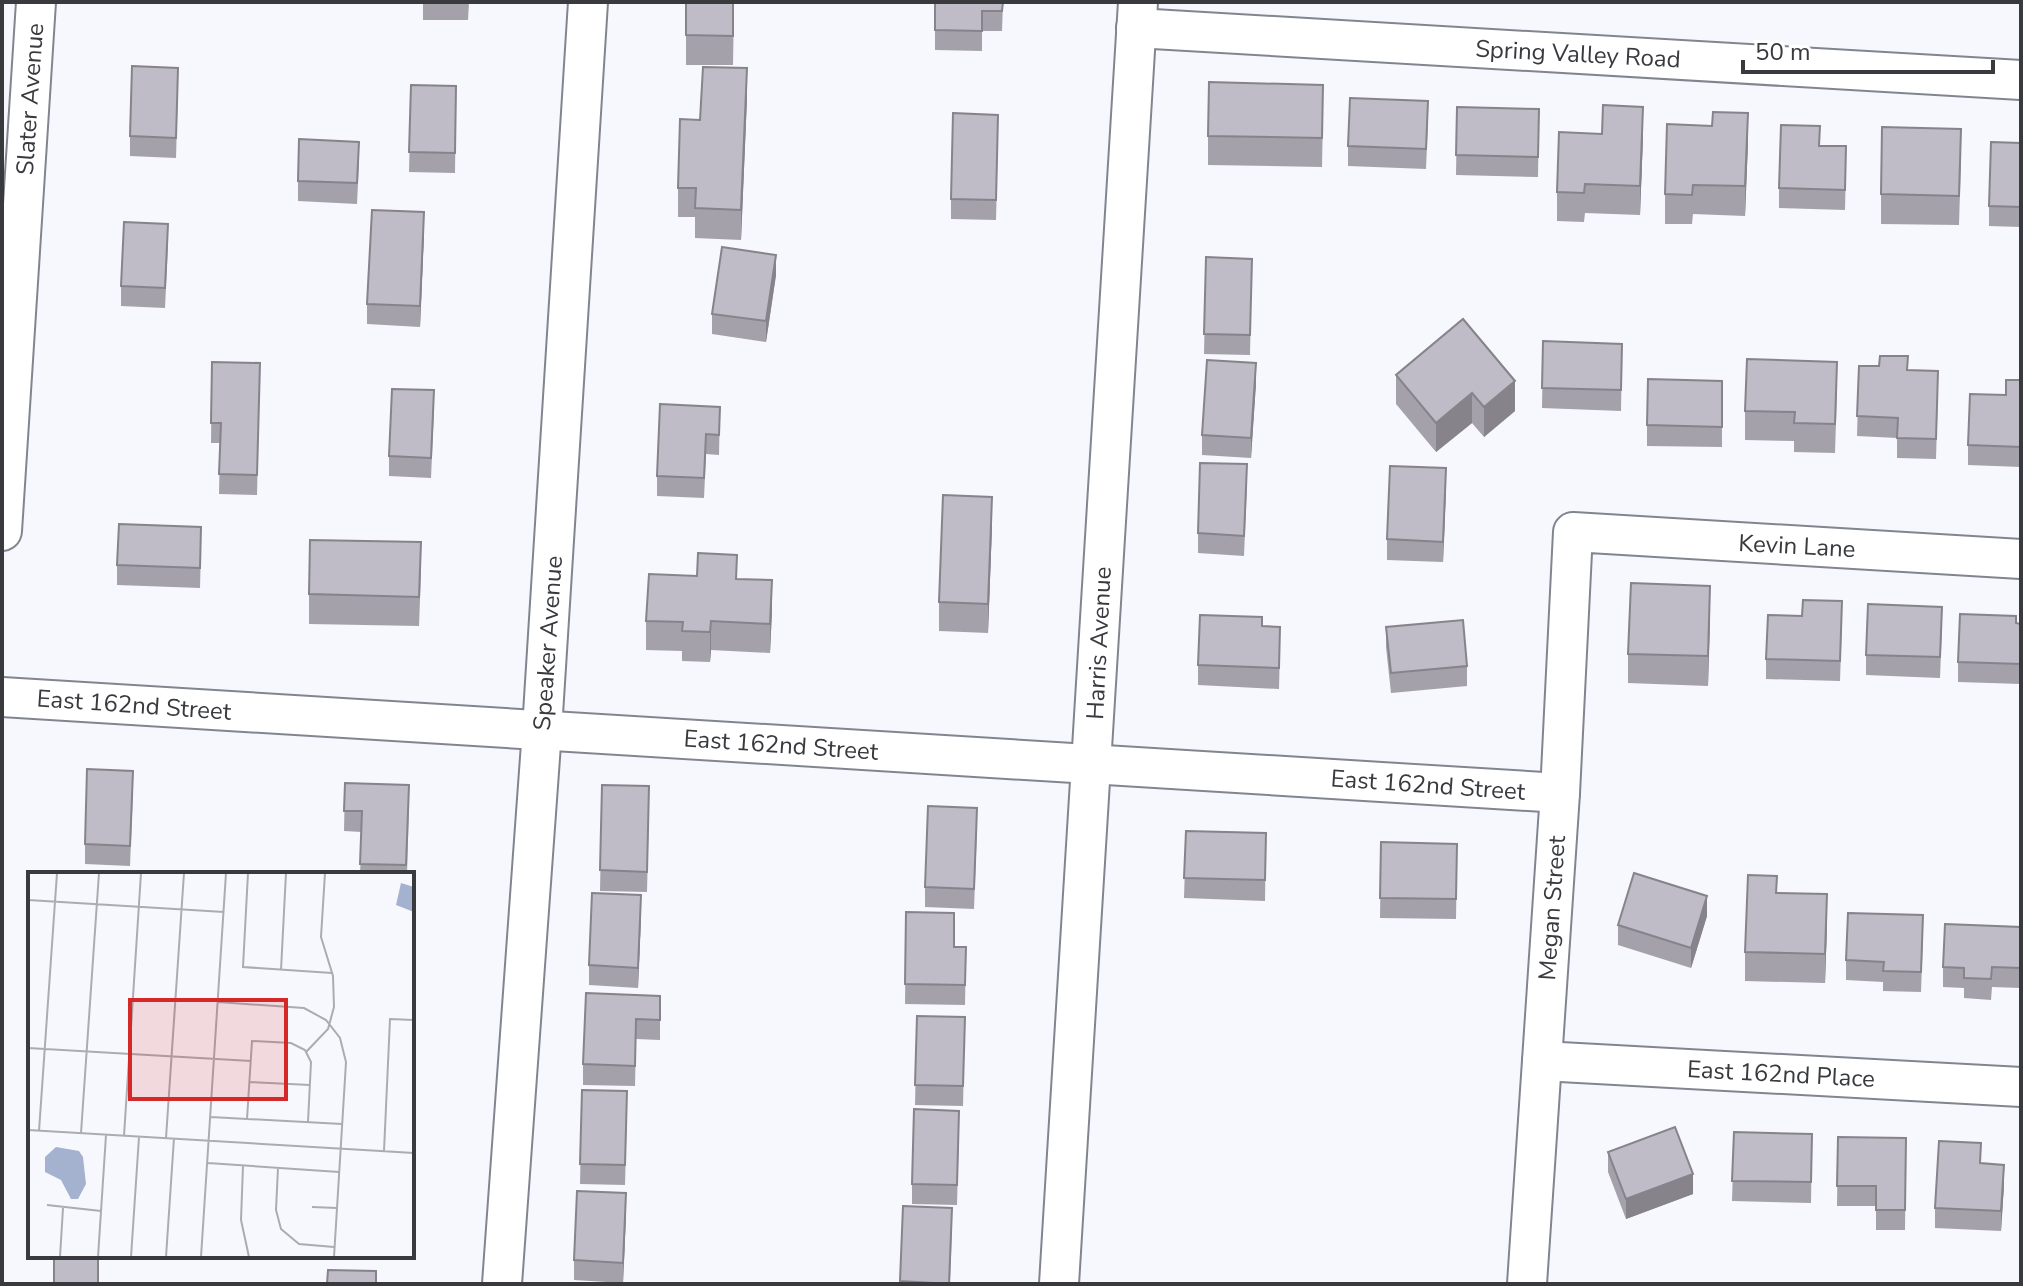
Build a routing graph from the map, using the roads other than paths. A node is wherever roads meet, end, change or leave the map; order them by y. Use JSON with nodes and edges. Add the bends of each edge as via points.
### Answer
{"nodes":[{"id":1,"x":36,"y":2,"type":"edge"},
{"id":2,"x":588,"y":2,"type":"edge"},
{"id":3,"x":1137,"y":15,"type":"edge"},
{"id":4,"x":2021,"y":80,"type":"edge"},
{"id":5,"x":2,"y":531,"type":"edge"},
{"id":6,"x":1573,"y":532,"type":"joint"},
{"id":7,"x":2021,"y":559,"type":"edge"},
{"id":8,"x":2,"y":697,"type":"edge"},
{"id":9,"x":542,"y":730,"type":"junction"},
{"id":10,"x":1092,"y":764,"type":"junction"},
{"id":11,"x":1560,"y":793,"type":"junction"},
{"id":12,"x":1542,"y":1061,"type":"junction"},
{"id":13,"x":2021,"y":1087,"type":"edge"},
{"id":14,"x":502,"y":1284,"type":"edge"},
{"id":15,"x":1059,"y":1284,"type":"edge"},
{"id":16,"x":1527,"y":1284,"type":"edge"}],
"edges":[{"from":1,"to":5,"type":"street","name":"Slater Avenue"},
{"from":2,"to":9,"type":"street","name":"Speaker Avenue"},
{"from":3,"to":4,"type":"street","name":"Spring Valley Road"},
{"from":3,"to":10,"type":"street","name":"Harris Avenue"},
{"from":6,"to":7,"type":"street","name":"Kevin Lane"},
{"from":6,"to":11,"type":"street","name":"Megan Street"},
{"from":8,"to":9,"type":"street","name":"East 162nd Street"},
{"from":9,"to":10,"type":"street","name":"East 162nd Street"},
{"from":9,"to":14,"type":"street","name":"Speaker Avenue"},
{"from":10,"to":11,"type":"street","name":"East 162nd Street"},
{"from":10,"to":15,"type":"street","name":"Harris Avenue"},
{"from":11,"to":12,"type":"street","name":"Megan Street"},
{"from":12,"to":13,"type":"street","name":"East 162nd Place"},
{"from":12,"to":16,"type":"street","name":"Megan Street"}]}
